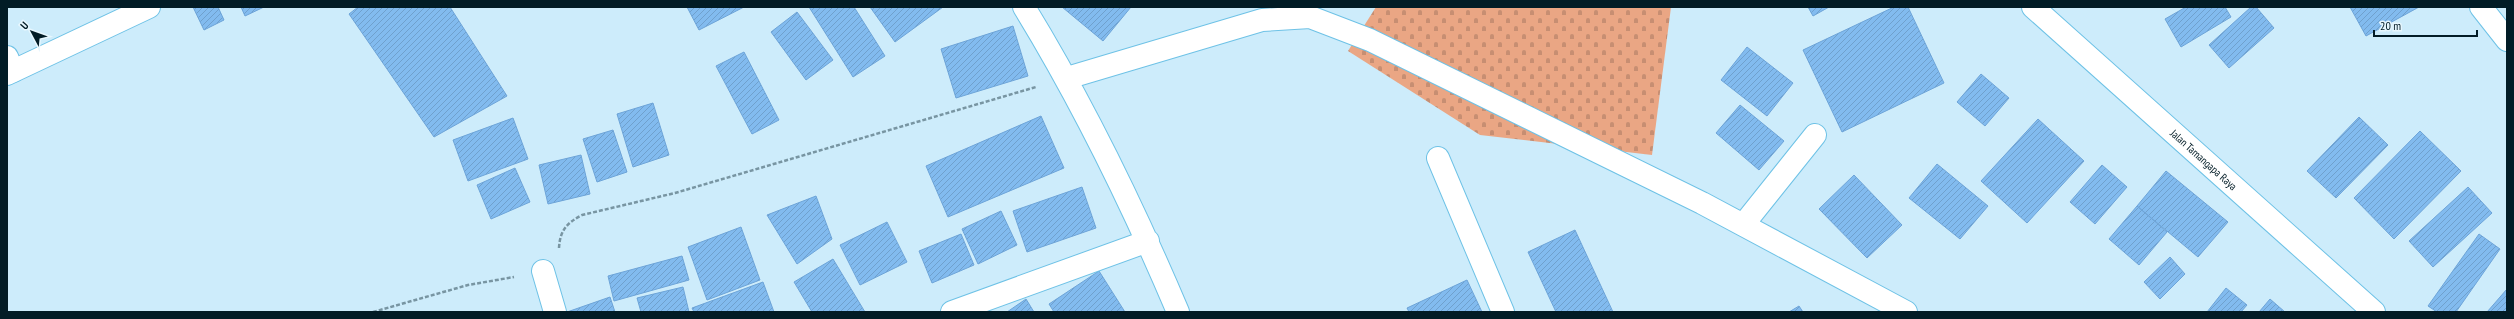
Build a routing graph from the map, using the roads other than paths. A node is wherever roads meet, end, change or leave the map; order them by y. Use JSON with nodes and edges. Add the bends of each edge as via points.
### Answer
{"nodes":[{"id":1,"x":149,"y":7,"type":"edge"},
{"id":2,"x":1024,"y":7,"type":"edge"},
{"id":3,"x":2033,"y":7,"type":"edge"},
{"id":4,"x":2481,"y":7,"type":"edge"},
{"id":5,"x":2507,"y":40,"type":"edge"},
{"id":6,"x":9,"y":67,"type":"edge"},
{"id":7,"x":1067,"y":78,"type":"junction"},
{"id":8,"x":1816,"y":135,"type":"dead end"},
{"id":9,"x":1438,"y":158,"type":"dead end"},
{"id":10,"x":1743,"y":225,"type":"junction"},
{"id":11,"x":1148,"y":241,"type":"junction"},
{"id":12,"x":543,"y":271,"type":"road end"},
{"id":13,"x":555,"y":312,"type":"edge"},
{"id":14,"x":952,"y":312,"type":"edge"},
{"id":15,"x":1178,"y":312,"type":"edge"},
{"id":16,"x":1503,"y":312,"type":"edge"},
{"id":17,"x":1906,"y":312,"type":"edge"},
{"id":18,"x":2374,"y":312,"type":"edge"}],
"edges":[{"from":1,"to":6,"type":"street"},
{"from":2,"to":7,"type":"street"},
{"from":3,"to":18,"type":"street","name":"Jalan Tamangapa Raya"},
{"from":4,"to":5,"type":"street"},
{"from":7,"to":10,"type":"street","via":[[1262,20],[1310,17],[1377,43]]},
{"from":7,"to":11,"type":"street"},
{"from":8,"to":10,"type":"street"},
{"from":9,"to":16,"type":"street"},
{"from":10,"to":17,"type":"street"},
{"from":11,"to":14,"type":"street"},
{"from":11,"to":15,"type":"street"},
{"from":12,"to":13,"type":"street"}]}
